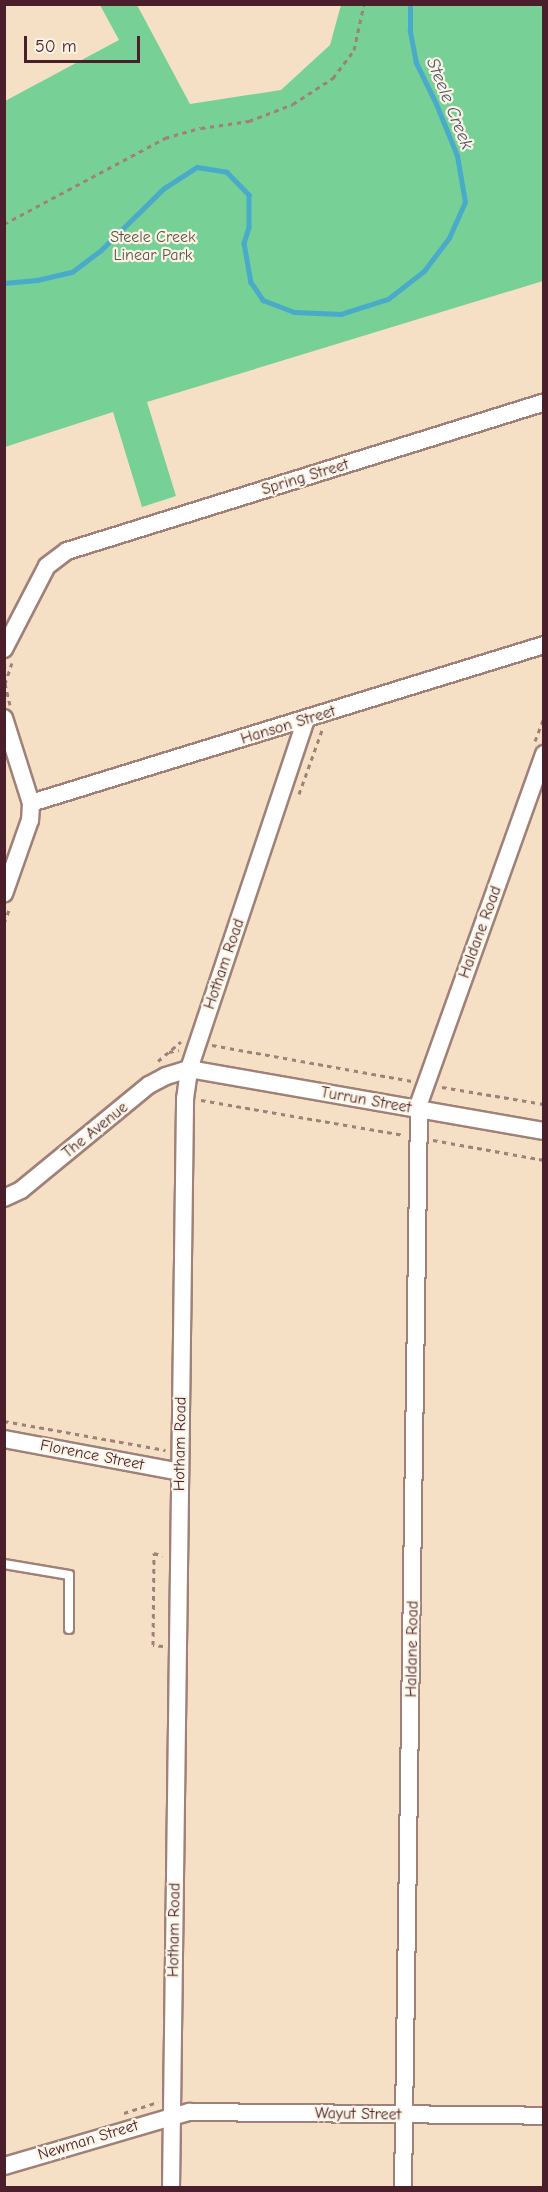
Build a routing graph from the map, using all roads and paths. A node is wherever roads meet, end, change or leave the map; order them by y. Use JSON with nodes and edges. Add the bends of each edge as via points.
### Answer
{"nodes":[{"id":1,"x":364,"y":4,"type":"edge"},
{"id":2,"x":4,"y":224,"type":"edge"},
{"id":3,"x":543,"y":402,"type":"edge"},
{"id":4,"x":543,"y":645,"type":"edge"},
{"id":5,"x":10,"y":651,"type":"edge"},
{"id":6,"x":9,"y":716,"type":"edge"},
{"id":7,"x":543,"y":718,"type":"edge"},
{"id":8,"x":306,"y":719,"type":"junction"},
{"id":9,"x":538,"y":752,"type":"edge"},
{"id":10,"x":31,"y":803,"type":"junction"},
{"id":11,"x":8,"y":900,"type":"edge"},
{"id":12,"x":4,"y":923,"type":"edge"},
{"id":13,"x":197,"y":1045,"type":"junction"},
{"id":14,"x":169,"y":1052,"type":"dead end"},
{"id":15,"x":189,"y":1069,"type":"junction"},
{"id":16,"x":414,"y":1082,"type":"dead end"},
{"id":17,"x":438,"y":1086,"type":"dead end"},
{"id":18,"x":185,"y":1097,"type":"junction"},
{"id":19,"x":543,"y":1104,"type":"edge"},
{"id":20,"x":418,"y":1110,"type":"junction"},
{"id":21,"x":543,"y":1131,"type":"edge"},
{"id":22,"x":418,"y":1133,"type":"junction"},
{"id":23,"x":543,"y":1160,"type":"edge"},
{"id":24,"x":4,"y":1198,"type":"edge"},
{"id":25,"x":4,"y":1421,"type":"edge"},
{"id":26,"x":4,"y":1439,"type":"edge"},
{"id":27,"x":167,"y":1450,"type":"dead end"},
{"id":28,"x":180,"y":1472,"type":"junction"},
{"id":29,"x":4,"y":1564,"type":"edge"},
{"id":30,"x":69,"y":1629,"type":"dead end"},
{"id":31,"x":404,"y":2114,"type":"junction"},
{"id":32,"x":172,"y":2115,"type":"junction"},
{"id":33,"x":543,"y":2116,"type":"edge"},
{"id":34,"x":4,"y":2166,"type":"edge"},
{"id":35,"x":171,"y":2187,"type":"edge"},
{"id":36,"x":403,"y":2187,"type":"edge"}],
"edges":[{"from":1,"to":2,"type":"path","via":[[354,50],[333,78],[293,104],[249,121],[165,138]]},
{"from":3,"to":5,"type":"street","name":"Spring Street","via":[[67,550],[47,566]]},
{"from":4,"to":8,"type":"street","name":"Hanson Street"},
{"from":5,"to":6,"type":"path","via":[[5,684]]},
{"from":6,"to":10,"type":"street"},
{"from":7,"to":9,"type":"path"},
{"from":8,"to":10,"type":"street","name":"Hanson Street"},
{"from":8,"to":13,"type":"street","name":"Hotham Road"},
{"from":9,"to":20,"type":"street","name":"Haldane Road"},
{"from":10,"to":11,"type":"street"},
{"from":11,"to":12,"type":"path"},
{"from":13,"to":14,"type":"path"},
{"from":13,"to":15,"type":"street","name":"Hotham Road"},
{"from":13,"to":16,"type":"path"},
{"from":15,"to":18,"type":"street","name":"Hotham Road"},
{"from":15,"to":20,"type":"street","name":"Turrun Street"},
{"from":15,"to":24,"type":"street","name":"The Avenue","via":[[149,1085],[21,1190]]},
{"from":17,"to":19,"type":"path"},
{"from":18,"to":22,"type":"path","via":[[403,1135]]},
{"from":18,"to":28,"type":"street","name":"Hotham Road"},
{"from":20,"to":21,"type":"street","name":"Turrun Street"},
{"from":20,"to":22,"type":"street","name":"Haldane Road"},
{"from":22,"to":23,"type":"path","via":[[428,1134],[430,1140]]},
{"from":22,"to":31,"type":"street","name":"Haldane Road"},
{"from":25,"to":27,"type":"path"},
{"from":26,"to":28,"type":"street","name":"Florence Street"},
{"from":28,"to":32,"type":"street","name":"Hotham Road"},
{"from":29,"to":30,"type":"lane","via":[[69,1575]]},
{"from":31,"to":32,"type":"street","name":"Wayut Street"},
{"from":31,"to":33,"type":"street","name":"Wayut Street"},
{"from":31,"to":36,"type":"street","name":"Haldane Road"},
{"from":32,"to":34,"type":"street","name":"Newman Street"},
{"from":32,"to":35,"type":"street","name":"Hotham Road"}]}
